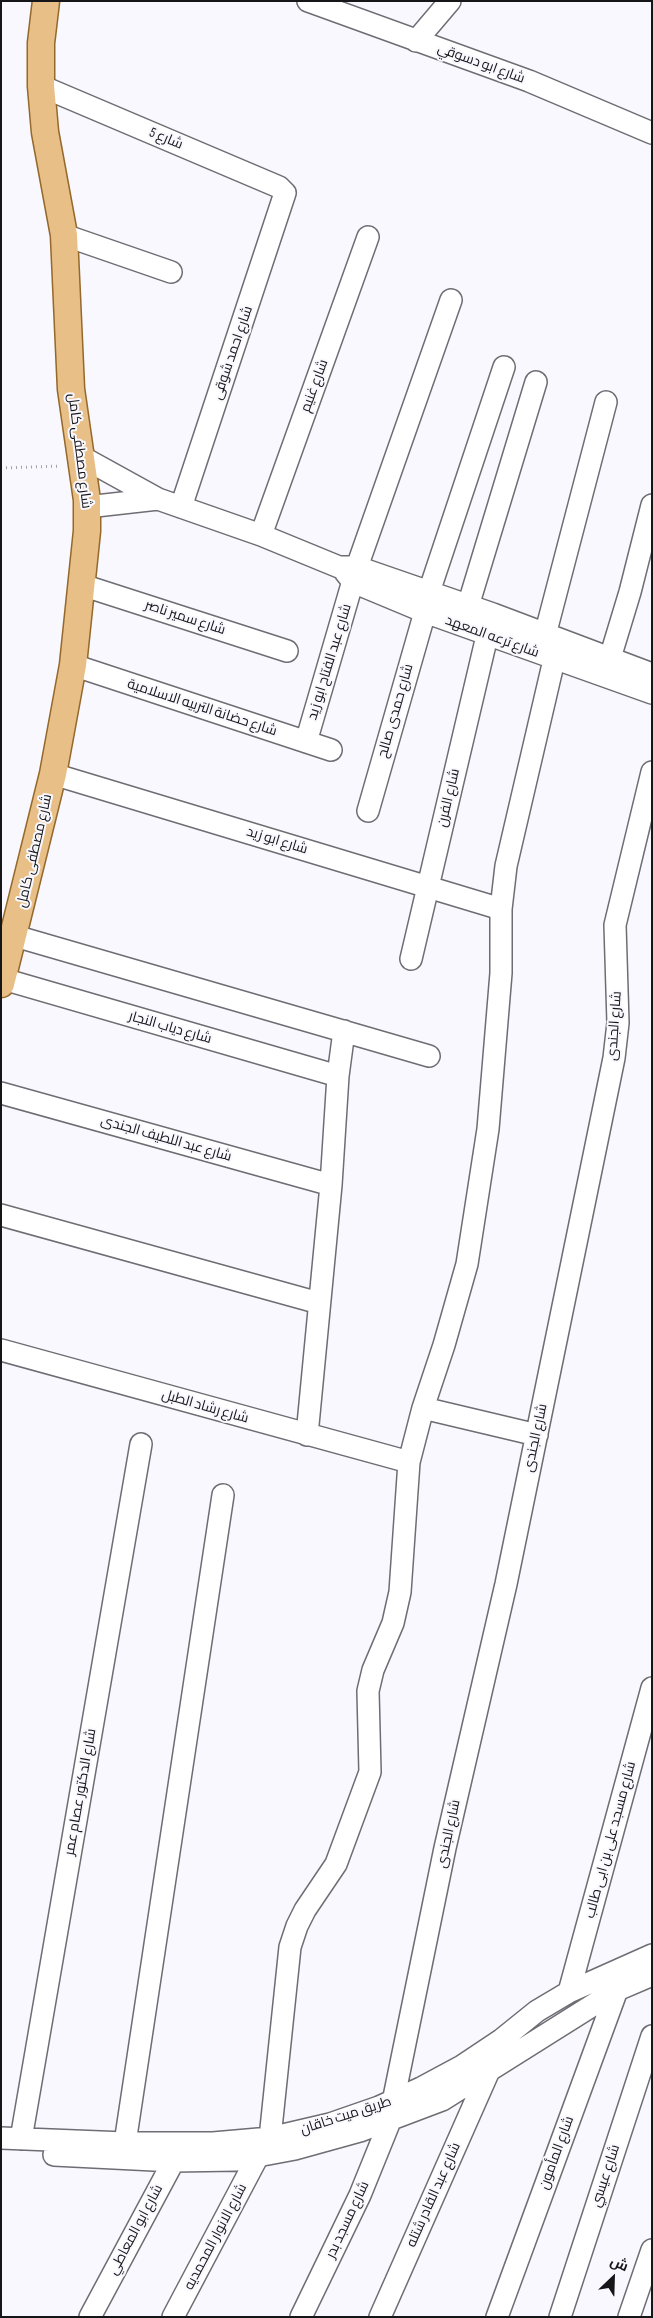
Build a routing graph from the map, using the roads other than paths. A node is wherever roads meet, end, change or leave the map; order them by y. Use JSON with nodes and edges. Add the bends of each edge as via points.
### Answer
{"nodes":[{"id":1,"x":46,"y":1,"type":"edge"},
{"id":2,"x":308,"y":1,"type":"edge"},
{"id":3,"x":450,"y":1,"type":"edge"},
{"id":4,"x":416,"y":41,"type":"junction"},
{"id":5,"x":41,"y":86,"type":"junction"},
{"id":6,"x":652,"y":133,"type":"edge"},
{"id":7,"x":285,"y":198,"type":"joint"},
{"id":8,"x":64,"y":235,"type":"junction"},
{"id":9,"x":368,"y":237,"type":"dead end"},
{"id":10,"x":171,"y":272,"type":"dead end"},
{"id":11,"x":450,"y":300,"type":"dead end"},
{"id":12,"x":504,"y":367,"type":"dead end"},
{"id":13,"x":536,"y":382,"type":"dead end"},
{"id":14,"x":606,"y":402,"type":"dead end"},
{"id":15,"x":80,"y":456,"type":"junction"},
{"id":16,"x":158,"y":499,"type":"junction"},
{"id":17,"x":652,"y":505,"type":"edge"},
{"id":18,"x":87,"y":507,"type":"junction"},
{"id":19,"x":181,"y":507,"type":"junction"},
{"id":20,"x":261,"y":535,"type":"junction"},
{"id":21,"x":350,"y":572,"type":"junction"},
{"id":22,"x":82,"y":585,"type":"junction"},
{"id":23,"x":427,"y":602,"type":"junction"},
{"id":24,"x":468,"y":606,"type":"junction"},
{"id":25,"x":518,"y":624,"type":"junction"},
{"id":26,"x":545,"y":634,"type":"junction"},
{"id":27,"x":487,"y":636,"type":"junction"},
{"id":28,"x":514,"y":646,"type":"junction"},
{"id":29,"x":287,"y":651,"type":"dead end"},
{"id":30,"x":610,"y":658,"type":"junction"},
{"id":31,"x":554,"y":660,"type":"junction"},
{"id":32,"x":73,"y":666,"type":"junction"},
{"id":33,"x":652,"y":674,"type":"edge"},
{"id":34,"x":652,"y":693,"type":"edge"},
{"id":35,"x":306,"y":742,"type":"junction"},
{"id":36,"x":331,"y":750,"type":"dead end"},
{"id":37,"x":652,"y":772,"type":"edge"},
{"id":38,"x":53,"y":774,"type":"junction"},
{"id":39,"x":368,"y":811,"type":"dead end"},
{"id":40,"x":428,"y":887,"type":"junction"},
{"id":41,"x":501,"y":909,"type":"junction"},
{"id":42,"x":15,"y":936,"type":"junction"},
{"id":43,"x":411,"y":959,"type":"dead end"},
{"id":44,"x":2,"y":982,"type":"edge"},
{"id":45,"x":344,"y":1031,"type":"junction"},
{"id":46,"x":430,"y":1056,"type":"dead end"},
{"id":47,"x":338,"y":1076,"type":"junction"},
{"id":48,"x":1,"y":1093,"type":"edge"},
{"id":49,"x":331,"y":1185,"type":"junction"},
{"id":50,"x":1,"y":1215,"type":"edge"},
{"id":51,"x":319,"y":1303,"type":"junction"},
{"id":52,"x":1,"y":1350,"type":"edge"},
{"id":53,"x":423,"y":1408,"type":"junction"},
{"id":54,"x":306,"y":1435,"type":"junction"},
{"id":55,"x":537,"y":1435,"type":"junction"},
{"id":56,"x":141,"y":1444,"type":"dead end"},
{"id":57,"x":410,"y":1462,"type":"junction"},
{"id":58,"x":223,"y":1495,"type":"dead end"},
{"id":59,"x":652,"y":1688,"type":"edge"},
{"id":60,"x":652,"y":1955,"type":"edge"},
{"id":61,"x":652,"y":1975,"type":"edge"},
{"id":62,"x":617,"y":1990,"type":"junction"},
{"id":63,"x":569,"y":1992,"type":"junction"},
{"id":64,"x":652,"y":2036,"type":"edge"},
{"id":65,"x":488,"y":2073,"type":"junction"},
{"id":66,"x":392,"y":2111,"type":"junction"},
{"id":67,"x":270,"y":2138,"type":"junction"},
{"id":68,"x":11,"y":2139,"type":"edge"},
{"id":69,"x":125,"y":2143,"type":"junction"},
{"id":70,"x":178,"y":2152,"type":"junction"},
{"id":71,"x":1,"y":2153,"type":"edge"},
{"id":72,"x":258,"y":2156,"type":"junction"},
{"id":73,"x":652,"y":2250,"type":"edge"},
{"id":74,"x":90,"y":2317,"type":"edge"},
{"id":75,"x":173,"y":2317,"type":"edge"},
{"id":76,"x":301,"y":2317,"type":"edge"},
{"id":77,"x":380,"y":2317,"type":"edge"},
{"id":78,"x":497,"y":2317,"type":"edge"},
{"id":79,"x":560,"y":2317,"type":"edge"},
{"id":80,"x":629,"y":2317,"type":"edge"}],
"edges":[{"from":1,"to":5,"type":"main road","name":"شارع مصطفى كامل"},
{"from":2,"to":4,"type":"street","name":"شارع ابو دسوقي"},
{"from":3,"to":4,"type":"street"},
{"from":4,"to":6,"type":"street","name":"شارع ابو دسوقي","via":[[536,84]]},
{"from":5,"to":7,"type":"street","name":"شارع 5","via":[[279,187],[286,193]]},
{"from":5,"to":8,"type":"main road","name":"شارع مصطفى كامل","via":[[45,132]]},
{"from":7,"to":19,"type":"street","name":"شارع احمد شوقى"},
{"from":8,"to":10,"type":"street"},
{"from":8,"to":15,"type":"main road","name":"شارع مصطفى كامل","via":[[71,389]]},
{"from":9,"to":20,"type":"street","name":"شارع غنيم"},
{"from":11,"to":21,"type":"street","name":"شارع عبد الفتاح ابو زيد"},
{"from":12,"to":23,"type":"street","name":"شارع حمدى صالح"},
{"from":13,"to":24,"type":"street"},
{"from":14,"to":26,"type":"street"},
{"from":15,"to":16,"type":"street","name":"شارع ترعه المعهد"},
{"from":15,"to":18,"type":"main road","name":"شارع مصطفى كامل"},
{"from":16,"to":18,"type":"street","name":"شارع ترعه المعهد"},
{"from":16,"to":19,"type":"street","name":"شارع ترعه المعهد"},
{"from":17,"to":30,"type":"street"},
{"from":18,"to":22,"type":"main road","name":"شارع مصطفى كامل"},
{"from":19,"to":20,"type":"street","name":"شارع ترعه المعهد"},
{"from":20,"to":21,"type":"street","name":"شارع ترعه المعهد"},
{"from":21,"to":23,"type":"street","name":"شارع ترعه المعهد"},
{"from":21,"to":35,"type":"street","name":"شارع عبد الفتاح ابو زيد"},
{"from":22,"to":29,"type":"street","name":"شارع سمير ناصر"},
{"from":22,"to":32,"type":"main road","name":"شارع مصطفى كامل"},
{"from":23,"to":24,"type":"street","name":"شارع ترعه المعهد"},
{"from":23,"to":27,"type":"street","name":"شارع ترعه المعهد"},
{"from":23,"to":39,"type":"street","name":"شارع حمدى صالح"},
{"from":24,"to":25,"type":"street","name":"شارع ترعه المعهد"},
{"from":25,"to":26,"type":"street","name":"شارع ترعه المعهد"},
{"from":25,"to":28,"type":"street"},
{"from":26,"to":30,"type":"street","name":"شارع ترعه المعهد"},
{"from":27,"to":28,"type":"street","name":"شارع ترعه المعهد"},
{"from":27,"to":40,"type":"street","name":"شارع الفرن"},
{"from":28,"to":31,"type":"street","name":"شارع ترعه المعهد"},
{"from":30,"to":33,"type":"street","name":"شارع ترعه المعهد"},
{"from":31,"to":34,"type":"street","name":"شارع ترعه المعهد"},
{"from":31,"to":41,"type":"street","via":[[506,866]]},
{"from":32,"to":35,"type":"street","name":"شارع حضانة التربيه الاسلامية"},
{"from":32,"to":38,"type":"main road","name":"شارع مصطفى كامل"},
{"from":35,"to":36,"type":"street","name":"شارع حضانة التربيه الاسلامية"},
{"from":37,"to":55,"type":"street","name":"شارع الجندى","via":[[616,925],[618,1024],[614,1058]]},
{"from":38,"to":40,"type":"street","name":"شارع ابو زيد"},
{"from":38,"to":42,"type":"main road","name":"شارع مصطفى كامل"},
{"from":40,"to":41,"type":"street","name":"شارع ابو زيد"},
{"from":40,"to":43,"type":"street","name":"شارع الفرن"},
{"from":41,"to":53,"type":"street","via":[[502,973],[488,1129],[474,1222],[456,1304]]},
{"from":42,"to":44,"type":"main road","name":"شارع مصطفى كامل"},
{"from":42,"to":45,"type":"street"},
{"from":44,"to":47,"type":"street","name":"شارع دياب النجار"},
{"from":45,"to":46,"type":"street"},
{"from":45,"to":47,"type":"street"},
{"from":47,"to":49,"type":"street"},
{"from":48,"to":49,"type":"street","name":"شارع عبد اللطيف الجندى"},
{"from":49,"to":51,"type":"street"},
{"from":50,"to":51,"type":"street"},
{"from":51,"to":54,"type":"street"},
{"from":52,"to":54,"type":"street","name":"شارع رشاد الطبل"},
{"from":53,"to":55,"type":"street"},
{"from":53,"to":57,"type":"street"},
{"from":54,"to":57,"type":"street","name":"شارع رشاد الطبل"},
{"from":55,"to":66,"type":"street","name":"شارع الجندى","via":[[445,1848]]},
{"from":56,"to":68,"type":"street","name":"شارع الدكتور عصام عمر"},
{"from":57,"to":67,"type":"street","via":[[399,1599],[368,1692],[370,1772],[336,1864],[305,1910],[290,1947]]},
{"from":58,"to":69,"type":"street"},
{"from":59,"to":63,"type":"street","name":"شارع مسجد على بن ابى طالب"},
{"from":60,"to":63,"type":"street","name":"طريق ميت خاقان"},
{"from":61,"to":62,"type":"street","name":"طريق ميت خاقان"},
{"from":62,"to":65,"type":"street","name":"طريق ميت خاقان"},
{"from":62,"to":78,"type":"street","name":"شارع المأمون"},
{"from":63,"to":66,"type":"street","name":"طريق ميت خاقان"},
{"from":64,"to":79,"type":"street","name":"شارع عيسي"},
{"from":65,"to":66,"type":"street","name":"طريق ميت خاقان","via":[[442,2100]]},
{"from":65,"to":77,"type":"street","name":"شارع عبد القادر شتله"},
{"from":66,"to":67,"type":"street","name":"طريق ميت خاقان"},
{"from":66,"to":72,"type":"street","name":"طريق ميت خاقان","via":[[329,2141]]},
{"from":66,"to":76,"type":"street","name":"شارع مسجد بدر","via":[[360,2195]]},
{"from":67,"to":70,"type":"street","name":"طريق ميت خاقان"},
{"from":68,"to":69,"type":"street","name":"طريق ميت خاقان"},
{"from":69,"to":70,"type":"street","name":"طريق ميت خاقان"},
{"from":70,"to":71,"type":"street","name":"طريق ميت خاقان"},
{"from":70,"to":72,"type":"street","name":"طريق ميت خاقان","via":[[211,2161]]},
{"from":70,"to":74,"type":"street","name":"شارع ابو المعاطي"},
{"from":72,"to":75,"type":"street","name":"شارع الانوار المحمديه"},
{"from":73,"to":80,"type":"street"}]}
